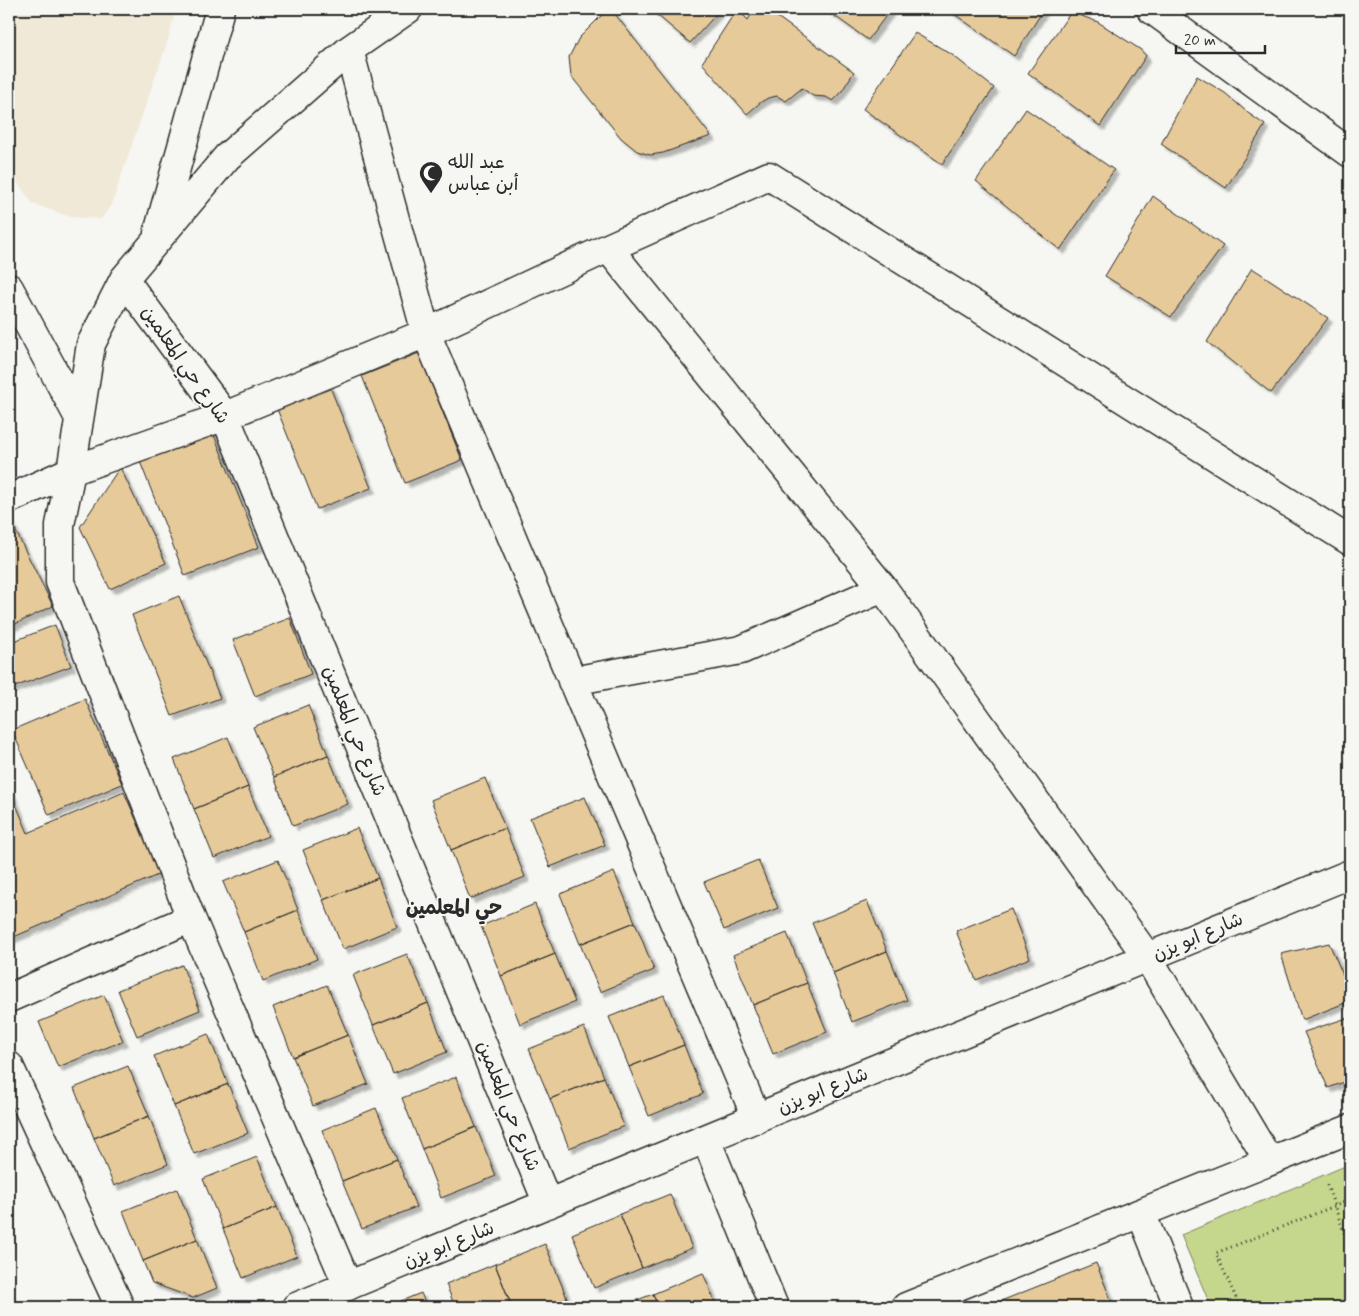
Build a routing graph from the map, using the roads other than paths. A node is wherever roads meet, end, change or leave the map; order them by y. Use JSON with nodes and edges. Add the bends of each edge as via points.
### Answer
{"nodes":[{"id":1,"x":220,"y":9,"type":"edge"},
{"id":2,"x":408,"y":9,"type":"edge"},
{"id":3,"x":1151,"y":9,"type":"edge"},
{"id":4,"x":349,"y":50,"type":"junction"},
{"id":5,"x":1350,"y":153,"type":"edge"},
{"id":6,"x":155,"y":242,"type":"junction"},
{"id":7,"x":608,"y":248,"type":"junction"},
{"id":8,"x":124,"y":279,"type":"junction"},
{"id":9,"x":9,"y":288,"type":"edge"},
{"id":10,"x":426,"y":333,"type":"junction"},
{"id":11,"x":225,"y":416,"type":"junction"},
{"id":12,"x":79,"y":418,"type":"junction"},
{"id":13,"x":71,"y":471,"type":"junction"},
{"id":14,"x":9,"y":499,"type":"edge"},
{"id":15,"x":1350,"y":541,"type":"edge"},
{"id":16,"x":882,"y":588,"type":"junction"},
{"id":17,"x":572,"y":680,"type":"junction"},
{"id":18,"x":1350,"y":874,"type":"edge"},
{"id":19,"x":191,"y":918,"type":"junction"},
{"id":20,"x":1148,"y":958,"type":"junction"},
{"id":21,"x":9,"y":998,"type":"edge"},
{"id":22,"x":12,"y":1083,"type":"edge"},
{"id":23,"x":757,"y":1119,"type":"junction"},
{"id":24,"x":1350,"y":1129,"type":"edge"},
{"id":25,"x":706,"y":1139,"type":"junction"},
{"id":26,"x":1269,"y":1161,"type":"junction"},
{"id":27,"x":548,"y":1204,"type":"junction"},
{"id":28,"x":1141,"y":1213,"type":"junction"},
{"id":29,"x":348,"y":1286,"type":"junction"},
{"id":30,"x":912,"y":1306,"type":"edge"},
{"id":31,"x":120,"y":1307,"type":"edge"},
{"id":32,"x":296,"y":1307,"type":"edge"},
{"id":33,"x":774,"y":1307,"type":"edge"},
{"id":34,"x":1179,"y":1307,"type":"edge"}],
"edges":[{"from":1,"to":6,"type":"street"},
{"from":2,"to":4,"type":"street"},
{"from":3,"to":5,"type":"street"},
{"from":4,"to":6,"type":"street","via":[[228,157]]},
{"from":4,"to":10,"type":"street"},
{"from":6,"to":8,"type":"street"},
{"from":7,"to":10,"type":"street"},
{"from":7,"to":15,"type":"street","via":[[768,176]]},
{"from":7,"to":16,"type":"street"},
{"from":8,"to":11,"type":"street","name":"شارع حي المعلمين"},
{"from":8,"to":12,"type":"street","via":[[91,344]]},
{"from":9,"to":12,"type":"street"},
{"from":10,"to":11,"type":"street"},
{"from":10,"to":17,"type":"street"},
{"from":11,"to":13,"type":"street"},
{"from":11,"to":27,"type":"street","name":"شارع حي المعلمين"},
{"from":12,"to":13,"type":"street"},
{"from":13,"to":14,"type":"street"},
{"from":13,"to":19,"type":"street","via":[[60,525],[60,582]]},
{"from":16,"to":17,"type":"street","via":[[741,650]]},
{"from":16,"to":20,"type":"street"},
{"from":17,"to":23,"type":"street"},
{"from":18,"to":20,"type":"street","name":"شارع ابو يزن"},
{"from":19,"to":21,"type":"street"},
{"from":19,"to":29,"type":"street"},
{"from":20,"to":23,"type":"street","name":"شارع ابو يزن"},
{"from":20,"to":26,"type":"street"},
{"from":22,"to":31,"type":"street"},
{"from":23,"to":25,"type":"street","name":"شارع ابو يزن"},
{"from":24,"to":26,"type":"street"},
{"from":25,"to":27,"type":"street","name":"شارع ابو يزن"},
{"from":25,"to":33,"type":"street"},
{"from":26,"to":28,"type":"street"},
{"from":27,"to":29,"type":"street","name":"شارع ابو يزن"},
{"from":28,"to":30,"type":"street"},
{"from":28,"to":34,"type":"street"},
{"from":29,"to":32,"type":"street","name":"شارع ابو يزن"}]}
